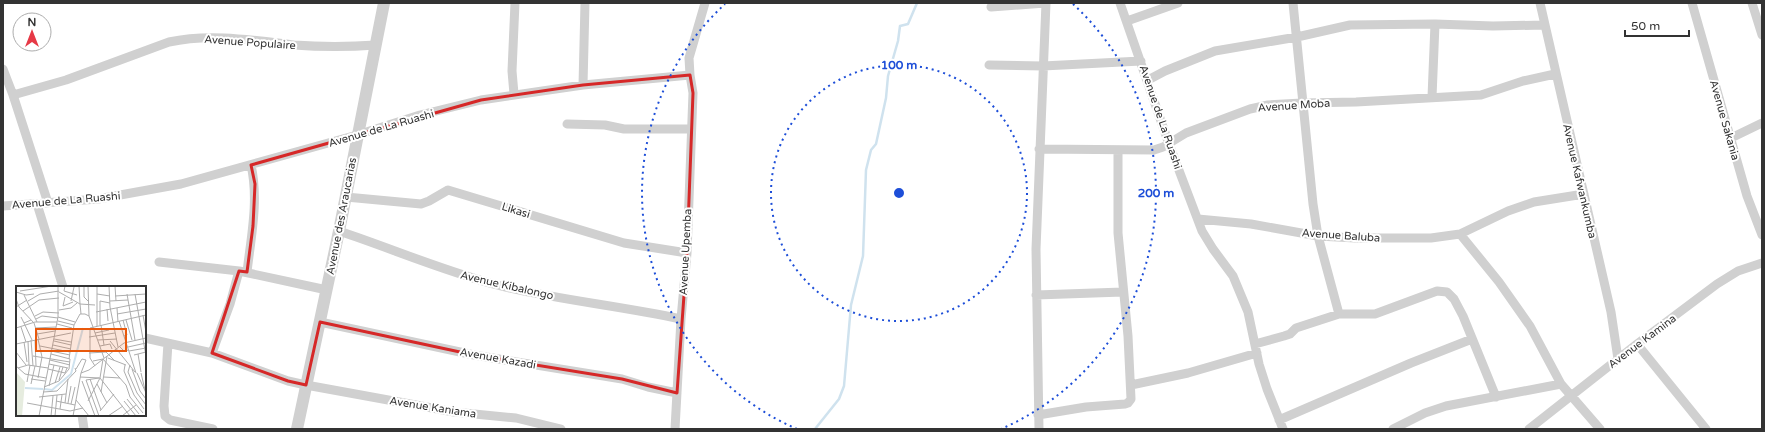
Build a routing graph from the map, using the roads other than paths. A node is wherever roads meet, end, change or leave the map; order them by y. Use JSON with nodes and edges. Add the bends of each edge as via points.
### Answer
{"nodes":[{"id":1,"x":384,"y":3,"type":"edge"},
{"id":2,"x":515,"y":3,"type":"edge"},
{"id":3,"x":585,"y":3,"type":"edge"},
{"id":4,"x":705,"y":3,"type":"edge"},
{"id":5,"x":1045,"y":3,"type":"edge"},
{"id":6,"x":1120,"y":3,"type":"edge"},
{"id":7,"x":1178,"y":3,"type":"edge"},
{"id":8,"x":1293,"y":3,"type":"edge"},
{"id":9,"x":1540,"y":3,"type":"edge"},
{"id":10,"x":1692,"y":3,"type":"edge"},
{"id":11,"x":1752,"y":3,"type":"edge"},
{"id":12,"x":991,"y":7,"type":"dead end"},
{"id":13,"x":1127,"y":21,"type":"junction"},
{"id":14,"x":1435,"y":24,"type":"junction"},
{"id":15,"x":1545,"y":25,"type":"junction"},
{"id":16,"x":1762,"y":35,"type":"edge"},
{"id":17,"x":1297,"y":37,"type":"junction"},
{"id":18,"x":376,"y":45,"type":"junction"},
{"id":19,"x":1141,"y":61,"type":"junction"},
{"id":20,"x":989,"y":66,"type":"dead end"},
{"id":21,"x":1043,"y":66,"type":"junction"},
{"id":22,"x":3,"y":69,"type":"edge"},
{"id":23,"x":1555,"y":74,"type":"junction"},
{"id":24,"x":690,"y":75,"type":"junction"},
{"id":25,"x":1148,"y":80,"type":"junction"},
{"id":26,"x":583,"y":85,"type":"junction"},
{"id":27,"x":514,"y":94,"type":"junction"},
{"id":28,"x":13,"y":95,"type":"junction"},
{"id":29,"x":1432,"y":97,"type":"junction"},
{"id":30,"x":1302,"y":103,"type":"junction"},
{"id":31,"x":1762,"y":122,"type":"edge"},
{"id":32,"x":567,"y":124,"type":"dead end"},
{"id":33,"x":691,"y":129,"type":"junction"},
{"id":34,"x":357,"y":135,"type":"junction"},
{"id":35,"x":1731,"y":138,"type":"junction"},
{"id":36,"x":1169,"y":144,"type":"junction"},
{"id":37,"x":1039,"y":149,"type":"junction"},
{"id":38,"x":1118,"y":151,"type":"junction"},
{"id":39,"x":252,"y":165,"type":"junction"},
{"id":40,"x":1584,"y":194,"type":"junction"},
{"id":41,"x":346,"y":197,"type":"junction"},
{"id":42,"x":48,"y":203,"type":"junction"},
{"id":43,"x":37,"y":204,"type":"junction"},
{"id":44,"x":3,"y":206,"type":"edge"},
{"id":45,"x":1198,"y":219,"type":"junction"},
{"id":46,"x":339,"y":231,"type":"junction"},
{"id":47,"x":1460,"y":234,"type":"junction"},
{"id":48,"x":1762,"y":235,"type":"edge"},
{"id":49,"x":1318,"y":236,"type":"junction"},
{"id":50,"x":687,"y":253,"type":"junction"},
{"id":51,"x":159,"y":262,"type":"dead end"},
{"id":52,"x":1762,"y":263,"type":"edge"},
{"id":53,"x":243,"y":272,"type":"junction"},
{"id":54,"x":62,"y":286,"type":"edge"},
{"id":55,"x":327,"y":290,"type":"junction"},
{"id":56,"x":1123,"y":292,"type":"junction"},
{"id":57,"x":1036,"y":295,"type":"junction"},
{"id":58,"x":1339,"y":314,"type":"junction"},
{"id":59,"x":681,"y":319,"type":"junction"},
{"id":60,"x":320,"y":322,"type":"junction"},
{"id":61,"x":146,"y":338,"type":"edge"},
{"id":62,"x":1472,"y":339,"type":"junction"},
{"id":63,"x":168,"y":343,"type":"junction"},
{"id":64,"x":1637,"y":344,"type":"junction"},
{"id":65,"x":1256,"y":348,"type":"junction"},
{"id":66,"x":212,"y":353,"type":"junction"},
{"id":67,"x":1618,"y":359,"type":"junction"},
{"id":68,"x":1561,"y":384,"type":"junction"},
{"id":69,"x":306,"y":385,"type":"junction"},
{"id":70,"x":1131,"y":385,"type":"junction"},
{"id":71,"x":677,"y":393,"type":"junction"},
{"id":72,"x":1572,"y":395,"type":"junction"},
{"id":73,"x":1496,"y":397,"type":"junction"},
{"id":74,"x":1038,"y":415,"type":"junction"},
{"id":75,"x":82,"y":416,"type":"edge"},
{"id":76,"x":1279,"y":420,"type":"junction"},
{"id":77,"x":84,"y":429,"type":"edge"},
{"id":78,"x":213,"y":429,"type":"edge"},
{"id":79,"x":297,"y":429,"type":"edge"},
{"id":80,"x":561,"y":429,"type":"edge"},
{"id":81,"x":675,"y":429,"type":"edge"},
{"id":82,"x":1039,"y":429,"type":"edge"},
{"id":83,"x":1283,"y":429,"type":"edge"},
{"id":84,"x":1393,"y":429,"type":"edge"},
{"id":85,"x":1529,"y":429,"type":"edge"},
{"id":86,"x":1600,"y":429,"type":"edge"},
{"id":87,"x":1706,"y":429,"type":"edge"}],
"edges":[{"from":1,"to":18,"type":"street","name":"Avenue des Araucarias"},
{"from":2,"to":27,"type":"street","via":[[512,71]]},
{"from":3,"to":26,"type":"street"},
{"from":4,"to":24,"type":"street","via":[[689,58]]},
{"from":5,"to":12,"type":"street"},
{"from":5,"to":21,"type":"street"},
{"from":6,"to":13,"type":"street","name":"Avenue de La Ruashi"},
{"from":7,"to":13,"type":"street"},
{"from":8,"to":17,"type":"street"},
{"from":9,"to":15,"type":"street","name":"Avenue Kafwankumba"},
{"from":10,"to":35,"type":"street","name":"Avenue Sakania"},
{"from":11,"to":16,"type":"street"},
{"from":13,"to":19,"type":"street","name":"Avenue de La Ruashi"},
{"from":14,"to":15,"type":"street"},
{"from":14,"to":17,"type":"street","via":[[1350,25]]},
{"from":14,"to":29,"type":"street"},
{"from":15,"to":23,"type":"street","name":"Avenue Kafwankumba"},
{"from":17,"to":25,"type":"street","via":[[1215,51]]},
{"from":17,"to":30,"type":"street"},
{"from":18,"to":28,"type":"street","name":"Avenue Populaire","via":[[309,46],[239,39],[183,39],[66,80]]},
{"from":18,"to":34,"type":"street","name":"Avenue des Araucarias"},
{"from":19,"to":21,"type":"street"},
{"from":19,"to":25,"type":"street","name":"Avenue de La Ruashi"},
{"from":20,"to":21,"type":"street"},
{"from":21,"to":37,"type":"street"},
{"from":22,"to":28,"type":"street"},
{"from":23,"to":29,"type":"street","name":"Avenue Moba","via":[[1481,94]]},
{"from":23,"to":40,"type":"street","name":"Avenue Kafwankumba"},
{"from":24,"to":26,"type":"street","name":"Avenue de La Ruashi"},
{"from":24,"to":33,"type":"street","name":"Avenue Upemba","via":[[693,93]]},
{"from":25,"to":36,"type":"street","name":"Avenue de La Ruashi"},
{"from":26,"to":27,"type":"street","name":"Avenue de La Ruashi"},
{"from":27,"to":34,"type":"street","name":"Avenue de La Ruashi","via":[[420,115]]},
{"from":28,"to":42,"type":"street"},
{"from":29,"to":30,"type":"street","name":"Avenue Moba"},
{"from":30,"to":36,"type":"street","name":"Avenue Moba","via":[[1250,109],[1186,133]]},
{"from":30,"to":49,"type":"street"},
{"from":31,"to":35,"type":"street"},
{"from":32,"to":33,"type":"street","via":[[606,125],[624,129]]},
{"from":33,"to":50,"type":"street","name":"Avenue Upemba"},
{"from":34,"to":39,"type":"street","name":"Avenue de La Ruashi"},
{"from":34,"to":41,"type":"street","name":"Avenue des Araucarias"},
{"from":35,"to":48,"type":"street","name":"Avenue Sakania","via":[[1747,196]]},
{"from":36,"to":38,"type":"street","name":"Avenue Moba","via":[[1154,150]]},
{"from":36,"to":45,"type":"street","name":"Avenue de La Ruashi"},
{"from":37,"to":38,"type":"street","name":"Avenue Moba"},
{"from":37,"to":57,"type":"street"},
{"from":38,"to":56,"type":"street","via":[[1118,233]]},
{"from":39,"to":42,"type":"street","name":"Avenue de La Ruashi","via":[[181,184],[122,195]]},
{"from":39,"to":53,"type":"street","via":[[255,184],[253,226]]},
{"from":40,"to":47,"type":"street","name":"Avenue Baluba","via":[[1534,202],[1508,211]]},
{"from":40,"to":67,"type":"street","name":"Avenue Kafwankumba","via":[[1611,312]]},
{"from":41,"to":46,"type":"street","name":"Avenue des Araucarias"},
{"from":41,"to":50,"type":"street","name":"Likasi","via":[[421,204],[448,190],[624,243]]},
{"from":42,"to":43,"type":"street","name":"Avenue de La Ruashi"},
{"from":43,"to":44,"type":"street","name":"Avenue de La Ruashi"},
{"from":43,"to":54,"type":"street"},
{"from":45,"to":49,"type":"street","name":"Avenue Baluba","via":[[1251,224]]},
{"from":45,"to":65,"type":"street","name":"Avenue de La Ruashi","via":[[1202,231],[1238,286],[1248,312]]},
{"from":46,"to":55,"type":"street","name":"Avenue des Araucarias"},
{"from":46,"to":59,"type":"street","name":"Avenue Kibalongo","via":[[488,282]]},
{"from":47,"to":49,"type":"street","name":"Avenue Baluba","via":[[1403,239]]},
{"from":47,"to":68,"type":"street","via":[[1530,326]]},
{"from":49,"to":58,"type":"street"},
{"from":50,"to":59,"type":"street","name":"Avenue Upemba"},
{"from":51,"to":53,"type":"street"},
{"from":52,"to":64,"type":"street","name":"Avenue Kamina","via":[[1738,271],[1717,284]]},
{"from":53,"to":55,"type":"street"},
{"from":53,"to":66,"type":"street"},
{"from":55,"to":60,"type":"street","name":"Avenue des Araucarias"},
{"from":56,"to":57,"type":"street"},
{"from":56,"to":70,"type":"street"},
{"from":57,"to":74,"type":"street"},
{"from":58,"to":62,"type":"street","via":[[1375,314],[1437,291],[1447,292],[1454,299]]},
{"from":58,"to":65,"type":"street","via":[[1296,328],[1290,334]]},
{"from":59,"to":71,"type":"street","name":"Avenue Upemba"},
{"from":60,"to":69,"type":"street","name":"Avenue des Araucarias"},
{"from":60,"to":71,"type":"street","name":"Avenue Kazadi","via":[[474,355],[622,379]]},
{"from":61,"to":63,"type":"street","name":"Avenue Kaniama"},
{"from":62,"to":73,"type":"street"},
{"from":62,"to":76,"type":"street"},
{"from":63,"to":66,"type":"street","name":"Avenue Kaniama"},
{"from":63,"to":78,"type":"street","via":[[165,416],[170,420]]},
{"from":64,"to":67,"type":"street","name":"Avenue Kamina"},
{"from":64,"to":87,"type":"street"},
{"from":65,"to":70,"type":"street","via":[[1188,373]]},
{"from":65,"to":76,"type":"street","name":"Avenue de La Ruashi"},
{"from":66,"to":69,"type":"street","name":"Avenue Kaniama","via":[[288,381]]},
{"from":67,"to":72,"type":"street","name":"Avenue Kamina"},
{"from":68,"to":72,"type":"street"},
{"from":68,"to":73,"type":"street"},
{"from":69,"to":79,"type":"street","name":"Avenue des Araucarias"},
{"from":69,"to":80,"type":"street","name":"Avenue Kaniama","via":[[454,412],[516,418]]},
{"from":70,"to":74,"type":"street","via":[[1131,399],[1128,403]]},
{"from":71,"to":81,"type":"street","name":"Avenue Upemba"},
{"from":72,"to":85,"type":"street","name":"Avenue Kamina"},
{"from":72,"to":86,"type":"street"},
{"from":73,"to":84,"type":"street","via":[[1446,406]]},
{"from":74,"to":82,"type":"street"},
{"from":75,"to":77,"type":"street"},
{"from":76,"to":83,"type":"street","name":"Avenue de La Ruashi"}]}
